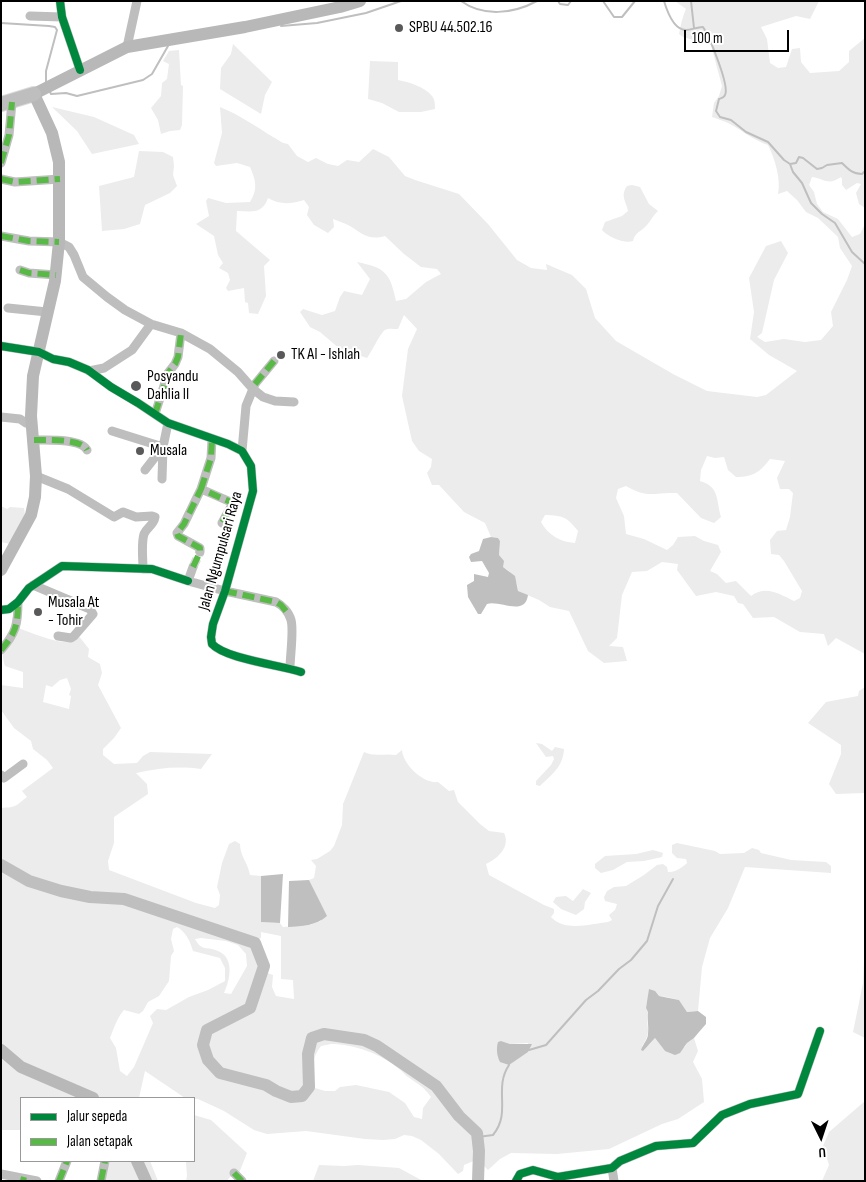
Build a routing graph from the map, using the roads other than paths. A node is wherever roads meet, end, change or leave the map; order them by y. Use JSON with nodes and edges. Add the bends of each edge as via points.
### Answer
{"nodes":[{"id":1,"x":60,"y":1,"type":"edge"},
{"id":2,"x":137,"y":1,"type":"edge"},
{"id":3,"x":360,"y":1,"type":"edge"},
{"id":4,"x":30,"y":16,"type":"dead end"},
{"id":5,"x":62,"y":17,"type":"junction"},
{"id":6,"x":127,"y":47,"type":"junction"},
{"id":7,"x":80,"y":70,"type":"junction"},
{"id":8,"x":34,"y":94,"type":"junction"},
{"id":9,"x":6,"y":103,"type":"edge"},
{"id":10,"x":1,"y":163,"type":"edge"},
{"id":11,"x":1,"y":179,"type":"edge"},
{"id":12,"x":60,"y":179,"type":"junction"},
{"id":13,"x":1,"y":236,"type":"edge"},
{"id":14,"x":60,"y":242,"type":"junction"},
{"id":15,"x":20,"y":270,"type":"dead end"},
{"id":16,"x":56,"y":275,"type":"junction"},
{"id":17,"x":8,"y":308,"type":"dead end"},
{"id":18,"x":48,"y":312,"type":"junction"},
{"id":19,"x":152,"y":324,"type":"junction"},
{"id":20,"x":181,"y":333,"type":"junction"},
{"id":21,"x":1,"y":346,"type":"edge"},
{"id":22,"x":39,"y":352,"type":"junction"},
{"id":23,"x":274,"y":361,"type":"dead end"},
{"id":24,"x":89,"y":371,"type":"junction"},
{"id":25,"x":253,"y":389,"type":"junction"},
{"id":26,"x":294,"y":402,"type":"dead end"},
{"id":27,"x":155,"y":414,"type":"junction"},
{"id":28,"x":1,"y":417,"type":"edge"},
{"id":29,"x":168,"y":423,"type":"junction"},
{"id":30,"x":32,"y":424,"type":"junction"},
{"id":31,"x":112,"y":431,"type":"dead end"},
{"id":32,"x":212,"y":439,"type":"junction"},
{"id":33,"x":34,"y":440,"type":"junction"},
{"id":34,"x":163,"y":447,"type":"junction"},
{"id":35,"x":87,"y":450,"type":"dead end"},
{"id":36,"x":242,"y":451,"type":"junction"},
{"id":37,"x":145,"y":470,"type":"dead end"},
{"id":38,"x":36,"y":476,"type":"junction"},
{"id":39,"x":162,"y":479,"type":"dead end"},
{"id":40,"x":201,"y":489,"type":"junction"},
{"id":41,"x":233,"y":503,"type":"junction"},
{"id":42,"x":250,"y":505,"type":"junction"},
{"id":43,"x":222,"y":523,"type":"dead end"},
{"id":44,"x":200,"y":552,"type":"dead end"},
{"id":45,"x":193,"y":567,"type":"tunnel mouth"},
{"id":46,"x":144,"y":569,"type":"junction"},
{"id":47,"x":1,"y":570,"type":"edge"},
{"id":48,"x":188,"y":581,"type":"junction"},
{"id":49,"x":33,"y":585,"type":"junction"},
{"id":50,"x":225,"y":591,"type":"junction"},
{"id":51,"x":18,"y":602,"type":"junction"},
{"id":52,"x":1,"y":610,"type":"edge"},
{"id":53,"x":58,"y":636,"type":"dead end"},
{"id":54,"x":1,"y":650,"type":"edge"},
{"id":55,"x":290,"y":668,"type":"junction"},
{"id":56,"x":301,"y":672,"type":"dead end"},
{"id":57,"x":23,"y":764,"type":"dead end"},
{"id":58,"x":1,"y":775,"type":"edge"},
{"id":59,"x":820,"y":1031,"type":"dead end"},
{"id":60,"x":1,"y":1050,"type":"edge"},
{"id":61,"x":91,"y":1097,"type":"edge"},
{"id":62,"x":67,"y":1162,"type":"edge"},
{"id":63,"x":105,"y":1162,"type":"edge"},
{"id":64,"x":137,"y":1162,"type":"edge"},
{"id":65,"x":612,"y":1168,"type":"junction"},
{"id":66,"x":234,"y":1173,"type":"dead end"},
{"id":67,"x":1,"y":1174,"type":"edge"},
{"id":68,"x":23,"y":1179,"type":"edge"},
{"id":69,"x":37,"y":1181,"type":"edge"},
{"id":70,"x":59,"y":1181,"type":"edge"},
{"id":71,"x":101,"y":1181,"type":"edge"},
{"id":72,"x":146,"y":1181,"type":"edge"},
{"id":73,"x":242,"y":1181,"type":"edge"},
{"id":74,"x":516,"y":1181,"type":"edge"},
{"id":75,"x":614,"y":1181,"type":"edge"}],
"edges":[{"from":1,"to":5,"type":"street"},
{"from":2,"to":6,"type":"street"},
{"from":3,"to":6,"type":"main road","via":[[245,27]]},
{"from":4,"to":5,"type":"street"},
{"from":5,"to":7,"type":"street"},
{"from":6,"to":7,"type":"main road"},
{"from":7,"to":8,"type":"main road"},
{"from":8,"to":9,"type":"main road"},
{"from":8,"to":12,"type":"main road","via":[[52,133]]},
{"from":9,"to":10,"type":"street","via":[[9,135]]},
{"from":11,"to":12,"type":"street","via":[[15,182]]},
{"from":12,"to":14,"type":"main road"},
{"from":13,"to":14,"type":"street"},
{"from":14,"to":16,"type":"main road"},
{"from":14,"to":19,"type":"street","via":[[69,247],[88,282],[125,310]]},
{"from":15,"to":16,"type":"street"},
{"from":16,"to":18,"type":"main road"},
{"from":17,"to":18,"type":"street"},
{"from":18,"to":22,"type":"main road"},
{"from":19,"to":20,"type":"street"},
{"from":19,"to":24,"type":"street","via":[[132,350],[104,368]]},
{"from":20,"to":25,"type":"street","via":[[222,358]]},
{"from":20,"to":27,"type":"street","via":[[178,357],[168,373]]},
{"from":21,"to":22,"type":"street"},
{"from":22,"to":24,"type":"street"},
{"from":22,"to":30,"type":"main road","via":[[34,376]]},
{"from":23,"to":25,"type":"street"},
{"from":24,"to":27,"type":"street"},
{"from":25,"to":26,"type":"street","via":[[275,401]]},
{"from":25,"to":36,"type":"street","via":[[246,406]]},
{"from":27,"to":29,"type":"street"},
{"from":28,"to":30,"type":"street"},
{"from":29,"to":32,"type":"street"},
{"from":29,"to":34,"type":"street"},
{"from":30,"to":33,"type":"main road"},
{"from":31,"to":34,"type":"street"},
{"from":32,"to":36,"type":"street"},
{"from":32,"to":40,"type":"street","via":[[211,458]]},
{"from":33,"to":35,"type":"street","via":[[82,444]]},
{"from":33,"to":38,"type":"main road"},
{"from":34,"to":37,"type":"street"},
{"from":34,"to":39,"type":"street"},
{"from":36,"to":42,"type":"street","name":"Jalan Ngumpulsari Raya","via":[[251,466],[253,478]]},
{"from":38,"to":46,"type":"street","via":[[68,489],[114,517],[123,512],[136,517],[154,517],[154,523],[143,538]]},
{"from":38,"to":47,"type":"main road","via":[[33,508]]},
{"from":40,"to":41,"type":"street"},
{"from":40,"to":44,"type":"street","via":[[177,533],[200,548]]},
{"from":41,"to":42,"type":"street"},
{"from":41,"to":43,"type":"street"},
{"from":42,"to":50,"type":"street","name":"Jalan Ngumpulsari Raya"},
{"from":45,"to":48,"type":"street"},
{"from":46,"to":48,"type":"street"},
{"from":46,"to":49,"type":"street","via":[[62,566]]},
{"from":48,"to":50,"type":"street"},
{"from":49,"to":51,"type":"street"},
{"from":49,"to":53,"type":"street","via":[[90,609],[93,614],[71,638]]},
{"from":50,"to":55,"type":"street","via":[[281,605],[292,622]]},
{"from":50,"to":55,"type":"street","name":"Jalan Ngumpulsari Raya","via":[[213,624],[212,644],[230,654]]},
{"from":51,"to":52,"type":"street","via":[[9,609]]},
{"from":51,"to":54,"type":"street","via":[[17,624]]},
{"from":55,"to":56,"type":"street","name":"Jalan Ngumpulsari Raya"},
{"from":57,"to":58,"type":"street","via":[[4,778]]},
{"from":59,"to":65,"type":"street","via":[[798,1094],[750,1104],[722,1115],[693,1143],[656,1146],[620,1161]]},
{"from":60,"to":61,"type":"main road","via":[[21,1066]]},
{"from":62,"to":70,"type":"street"},
{"from":63,"to":71,"type":"street"},
{"from":64,"to":72,"type":"main road"},
{"from":65,"to":74,"type":"street","via":[[558,1177],[533,1170],[520,1174]]},
{"from":65,"to":75,"type":"street"},
{"from":66,"to":73,"type":"street"},
{"from":67,"to":68,"type":"street"},
{"from":68,"to":69,"type":"street"}]}
